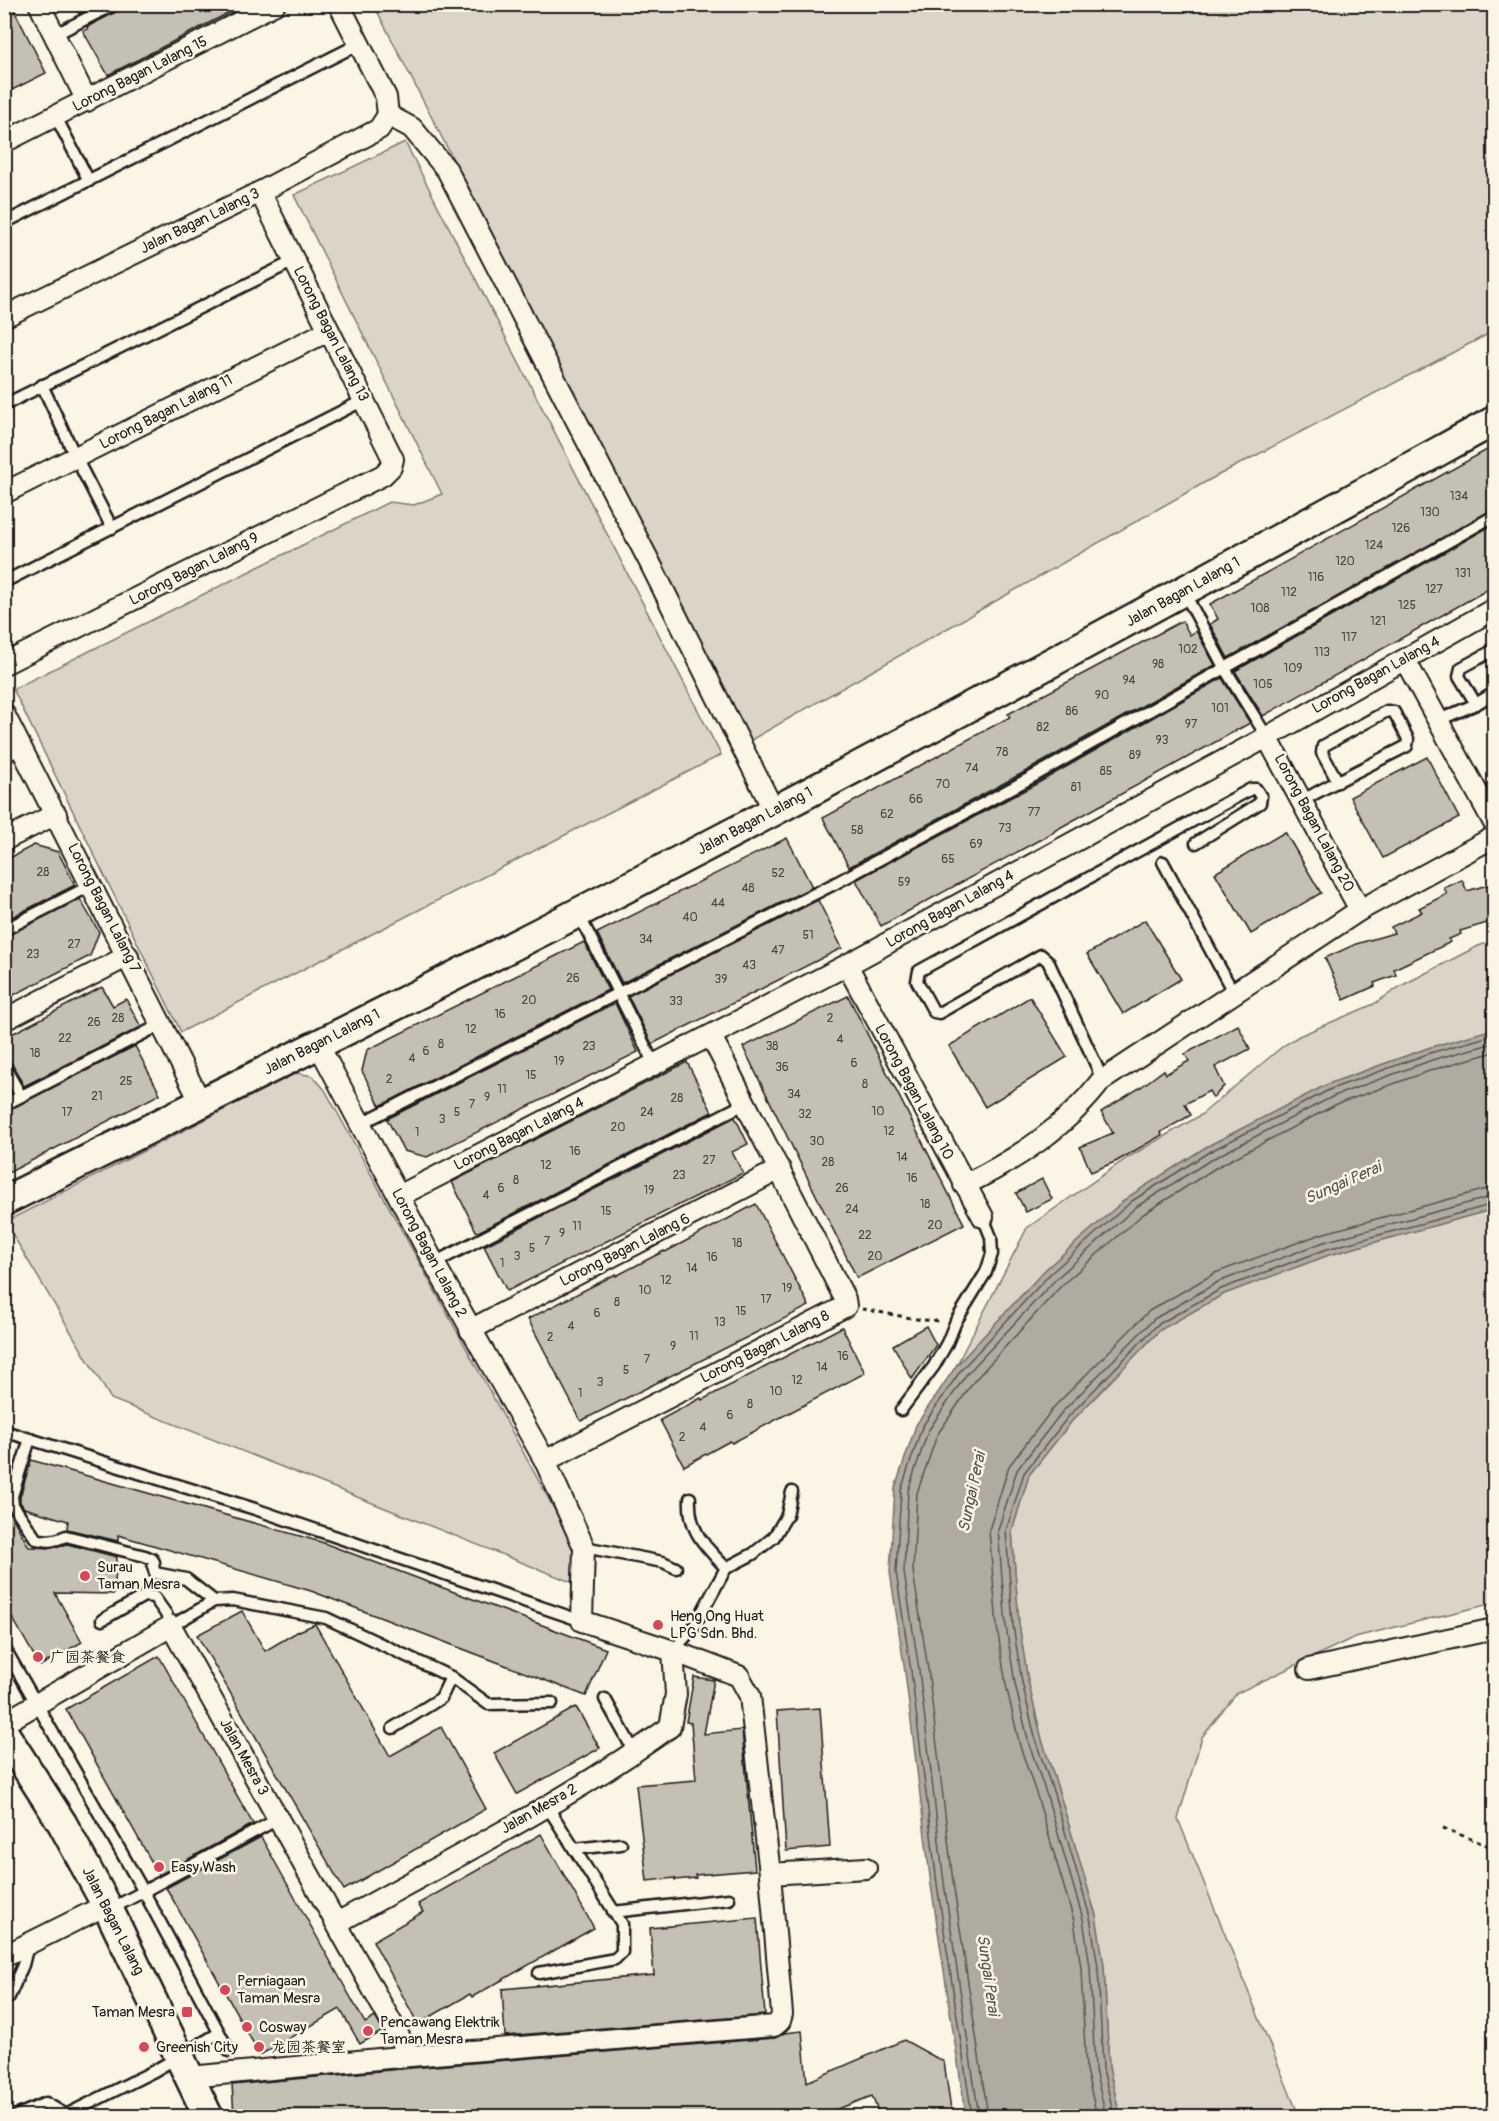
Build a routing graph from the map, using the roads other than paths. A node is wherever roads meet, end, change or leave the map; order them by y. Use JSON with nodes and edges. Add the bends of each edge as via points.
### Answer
{"nodes":[{"id":1,"x":39,"y":4,"type":"edge"},
{"id":2,"x":115,"y":4,"type":"edge"},
{"id":3,"x":275,"y":4,"type":"edge"},
{"id":4,"x":339,"y":4,"type":"edge"},
{"id":5,"x":54,"y":35,"type":"junction"},
{"id":6,"x":359,"y":44,"type":"junction"},
{"id":7,"x":87,"y":101,"type":"junction"},
{"id":8,"x":388,"y":115,"type":"junction"},
{"id":9,"x":56,"y":117,"type":"junction"},
{"id":10,"x":7,"y":134,"type":"edge"},
{"id":11,"x":89,"y":181,"type":"junction"},
{"id":12,"x":260,"y":192,"type":"junction"},
{"id":13,"x":4,"y":223,"type":"edge"},
{"id":14,"x":294,"y":261,"type":"junction"},
{"id":15,"x":4,"y":317,"type":"edge"},
{"id":16,"x":328,"y":331,"type":"junction"},
{"id":17,"x":42,"y":385,"type":"junction"},
{"id":18,"x":364,"y":400,"type":"junction"},
{"id":19,"x":4,"y":405,"type":"edge"},
{"id":20,"x":1494,"y":421,"type":"edge"},
{"id":21,"x":76,"y":458,"type":"junction"},
{"id":22,"x":383,"y":475,"type":"joint"},
{"id":23,"x":4,"y":493,"type":"edge"},
{"id":24,"x":1494,"y":516,"type":"edge"},
{"id":25,"x":111,"y":528,"type":"junction"},
{"id":26,"x":4,"y":582,"type":"edge"},
{"id":27,"x":1184,"y":592,"type":"junction"},
{"id":28,"x":1494,"y":609,"type":"edge"},
{"id":29,"x":1494,"y":650,"type":"edge"},
{"id":30,"x":1405,"y":660,"type":"junction"},
{"id":31,"x":4,"y":664,"type":"edge"},
{"id":32,"x":1225,"y":669,"type":"junction"},
{"id":33,"x":1494,"y":693,"type":"edge"},
{"id":34,"x":1476,"y":704,"type":"junction"},
{"id":35,"x":4,"y":714,"type":"edge"},
{"id":36,"x":1439,"y":720,"type":"junction"},
{"id":37,"x":1267,"y":737,"type":"junction"},
{"id":38,"x":13,"y":752,"type":"edge"},
{"id":39,"x":1338,"y":782,"type":"junction"},
{"id":40,"x":1302,"y":801,"type":"junction"},
{"id":41,"x":774,"y":811,"type":"junction"},
{"id":42,"x":56,"y":814,"type":"junction"},
{"id":43,"x":1494,"y":823,"type":"edge"},
{"id":44,"x":1494,"y":837,"type":"edge"},
{"id":45,"x":4,"y":840,"type":"edge"},
{"id":46,"x":1196,"y":843,"type":"dead end"},
{"id":47,"x":1163,"y":862,"type":"dead end"},
{"id":48,"x":92,"y":885,"type":"junction"},
{"id":49,"x":1360,"y":910,"type":"junction"},
{"id":50,"x":578,"y":913,"type":"junction"},
{"id":51,"x":4,"y":930,"type":"edge"},
{"id":52,"x":128,"y":956,"type":"junction"},
{"id":53,"x":847,"y":965,"type":"junction"},
{"id":54,"x":1233,"y":992,"type":"junction"},
{"id":55,"x":619,"y":993,"type":"junction"},
{"id":56,"x":4,"y":1020,"type":"edge"},
{"id":57,"x":162,"y":1024,"type":"junction"},
{"id":58,"x":711,"y":1036,"type":"junction"},
{"id":59,"x":318,"y":1044,"type":"junction"},
{"id":60,"x":654,"y":1064,"type":"junction"},
{"id":61,"x":4,"y":1066,"type":"edge"},
{"id":62,"x":1101,"y":1081,"type":"junction"},
{"id":63,"x":21,"y":1096,"type":"junction"},
{"id":64,"x":746,"y":1102,"type":"junction"},
{"id":65,"x":201,"y":1103,"type":"junction"},
{"id":66,"x":4,"y":1105,"type":"edge"},
{"id":67,"x":360,"y":1124,"type":"junction"},
{"id":68,"x":780,"y":1169,"type":"junction"},
{"id":69,"x":964,"y":1185,"type":"junction"},
{"id":70,"x":399,"y":1196,"type":"junction"},
{"id":71,"x":4,"y":1201,"type":"edge"},
{"id":72,"x":983,"y":1218,"type":"joint"},
{"id":73,"x":434,"y":1263,"type":"junction"},
{"id":74,"x":470,"y":1330,"type":"junction"},
{"id":75,"x":901,"y":1410,"type":"dead end"},
{"id":76,"x":4,"y":1431,"type":"edge"},
{"id":77,"x":30,"y":1439,"type":"junction"},
{"id":78,"x":545,"y":1461,"type":"junction"},
{"id":79,"x":792,"y":1492,"type":"dead end"},
{"id":80,"x":690,"y":1498,"type":"dead end"},
{"id":81,"x":584,"y":1547,"type":"junction"},
{"id":82,"x":676,"y":1568,"type":"dead end"},
{"id":83,"x":726,"y":1568,"type":"junction"},
{"id":84,"x":214,"y":1601,"type":"junction"},
{"id":85,"x":102,"y":1620,"type":"dead end"},
{"id":86,"x":582,"y":1621,"type":"junction"},
{"id":87,"x":171,"y":1626,"type":"junction"},
{"id":88,"x":1494,"y":1629,"type":"edge"},
{"id":89,"x":4,"y":1647,"type":"edge"},
{"id":90,"x":673,"y":1651,"type":"junction"},
{"id":91,"x":1309,"y":1669,"type":"dead end"},
{"id":92,"x":451,"y":1677,"type":"junction"},
{"id":93,"x":605,"y":1699,"type":"dead end"},
{"id":94,"x":552,"y":1703,"type":"dead end"},
{"id":95,"x":38,"y":1704,"type":"junction"},
{"id":96,"x":4,"y":1723,"type":"edge"},
{"id":97,"x":393,"y":1728,"type":"dead end"},
{"id":98,"x":4,"y":1733,"type":"edge"},
{"id":99,"x":635,"y":1753,"type":"junction"},
{"id":100,"x":547,"y":1806,"type":"junction"},
{"id":101,"x":278,"y":1819,"type":"junction"},
{"id":102,"x":621,"y":1844,"type":"dead end"},
{"id":103,"x":574,"y":1849,"type":"junction"},
{"id":104,"x":866,"y":1868,"type":"dead end"},
{"id":105,"x":770,"y":1874,"type":"junction"},
{"id":106,"x":144,"y":1892,"type":"junction"},
{"id":107,"x":729,"y":1899,"type":"dead end"},
{"id":108,"x":107,"y":1908,"type":"junction"},
{"id":109,"x":613,"y":1912,"type":"junction"},
{"id":110,"x":337,"y":1923,"type":"junction"},
{"id":111,"x":28,"y":1945,"type":"junction"},
{"id":112,"x":4,"y":1956,"type":"edge"},
{"id":113,"x":539,"y":1973,"type":"dead end"},
{"id":114,"x":9,"y":1997,"type":"dead end"},
{"id":115,"x":219,"y":2033,"type":"junction"},
{"id":116,"x":229,"y":2050,"type":"dead end"},
{"id":117,"x":410,"y":2056,"type":"junction"},
{"id":118,"x":185,"y":2066,"type":"junction"},
{"id":119,"x":16,"y":2116,"type":"edge"},
{"id":120,"x":208,"y":2116,"type":"edge"}],
"edges":[{"from":1,"to":5,"type":"street"},
{"from":2,"to":5,"type":"lane"},
{"from":3,"to":7,"type":"street","name":"Lorong Bagan Lalang 15"},
{"from":4,"to":6,"type":"street"},
{"from":5,"to":7,"type":"street"},
{"from":6,"to":8,"type":"street","via":[[386,97]]},
{"from":6,"to":11,"type":"lane"},
{"from":7,"to":9,"type":"street","name":"Lorong Bagan Lalang 15"},
{"from":8,"to":12,"type":"street","name":"Jalan Bagan Lalang 3","via":[[379,129]]},
{"from":8,"to":41,"type":"street","via":[[412,128],[447,170]]},
{"from":9,"to":10,"type":"street","name":"Lorong Bagan Lalang 15"},
{"from":9,"to":11,"type":"lane"},
{"from":11,"to":13,"type":"lane"},
{"from":12,"to":14,"type":"street","name":"Lorong Bagan Lalang 13"},
{"from":12,"to":15,"type":"street","name":"Jalan Bagan Lalang 3"},
{"from":14,"to":16,"type":"street","name":"Lorong Bagan Lalang 13"},
{"from":14,"to":17,"type":"lane"},
{"from":16,"to":18,"type":"street","name":"Lorong Bagan Lalang 13"},
{"from":16,"to":21,"type":"street","name":"Lorong Bagan Lalang 11"},
{"from":17,"to":19,"type":"lane"},
{"from":17,"to":21,"type":"lane"},
{"from":18,"to":22,"type":"street","name":"Lorong Bagan Lalang 13","via":[[393,459]]},
{"from":18,"to":25,"type":"lane"},
{"from":20,"to":27,"type":"main road","name":"Jalan Bagan Lalang 1"},
{"from":21,"to":23,"type":"street","name":"Lorong Bagan Lalang 11"},
{"from":21,"to":25,"type":"lane"},
{"from":22,"to":31,"type":"street","name":"Lorong Bagan Lalang 9"},
{"from":24,"to":32,"type":"lane"},
{"from":25,"to":26,"type":"lane"},
{"from":27,"to":32,"type":"lane"},
{"from":27,"to":41,"type":"main road","name":"Jalan Bagan Lalang 1"},
{"from":28,"to":30,"type":"street","name":"Lorong Bagan Lalang 4"},
{"from":29,"to":34,"type":"lane","via":[[1459,672]]},
{"from":30,"to":36,"type":"street"},
{"from":30,"to":37,"type":"street","name":"Lorong Bagan Lalang 4"},
{"from":32,"to":37,"type":"lane"},
{"from":32,"to":55,"type":"lane","via":[[834,884]]},
{"from":33,"to":34,"type":"lane"},
{"from":34,"to":36,"type":"lane"},
{"from":35,"to":38,"type":"street","name":"Lorong Bagan Lalang 7"},
{"from":36,"to":43,"type":"street"},
{"from":37,"to":40,"type":"street","name":"Lorong Bagan Lalang 20"},
{"from":37,"to":53,"type":"street","name":"Lorong Bagan Lalang 4"},
{"from":38,"to":42,"type":"street","name":"Lorong Bagan Lalang 7"},
{"from":39,"to":39,"type":"lane","via":[[1322,753],[1323,746],[1387,711],[1394,712],[1408,739],[1407,746]]},
{"from":39,"to":40,"type":"lane"},
{"from":40,"to":49,"type":"street","name":"Lorong Bagan Lalang 20"},
{"from":41,"to":50,"type":"main road","name":"Jalan Bagan Lalang 1"},
{"from":42,"to":45,"type":"street"},
{"from":42,"to":48,"type":"street","name":"Lorong Bagan Lalang 7"},
{"from":44,"to":49,"type":"street"},
{"from":46,"to":62,"type":"lane","via":[[1260,803],[1256,789],[919,971],[916,981],[934,1012],[939,1013],[1041,955],[1048,961]]},
{"from":47,"to":54,"type":"lane"},
{"from":48,"to":51,"type":"lane"},
{"from":48,"to":52,"type":"street","name":"Lorong Bagan Lalang 7"},
{"from":49,"to":54,"type":"street"},
{"from":50,"to":55,"type":"lane"},
{"from":50,"to":59,"type":"main road","name":"Jalan Bagan Lalang 1"},
{"from":52,"to":56,"type":"street"},
{"from":52,"to":57,"type":"street","name":"Lorong Bagan Lalang 7"},
{"from":53,"to":58,"type":"street","name":"Lorong Bagan Lalang 4"},
{"from":53,"to":69,"type":"street","name":"Lorong Bagan Lalang 10"},
{"from":54,"to":62,"type":"street"},
{"from":55,"to":60,"type":"lane"},
{"from":55,"to":67,"type":"lane"},
{"from":57,"to":63,"type":"lane"},
{"from":57,"to":65,"type":"street","name":"Lorong Bagan Lalang 7"},
{"from":58,"to":60,"type":"street","name":"Lorong Bagan Lalang 4"},
{"from":58,"to":64,"type":"street","name":"Lorong Bagan Lalang 8"},
{"from":59,"to":65,"type":"main road","name":"Jalan Bagan Lalang 1"},
{"from":59,"to":67,"type":"street","name":"Lorong Bagan Lalang 2"},
{"from":60,"to":70,"type":"street","name":"Lorong Bagan Lalang 4"},
{"from":61,"to":63,"type":"lane"},
{"from":62,"to":69,"type":"street","via":[[1049,1133],[991,1172]]},
{"from":63,"to":66,"type":"lane"},
{"from":64,"to":68,"type":"street","name":"Lorong Bagan Lalang 8"},
{"from":64,"to":73,"type":"lane"},
{"from":65,"to":71,"type":"main road","name":"Jalan Bagan Lalang 1"},
{"from":67,"to":70,"type":"street","name":"Lorong Bagan Lalang 2"},
{"from":68,"to":74,"type":"street","name":"Lorong Bagan Lalang 6"},
{"from":68,"to":78,"type":"street","name":"Lorong Bagan Lalang 8","via":[[846,1306]]},
{"from":69,"to":72,"type":"street","name":"Lorong Bagan Lalang 10"},
{"from":70,"to":73,"type":"street","name":"Lorong Bagan Lalang 2"},
{"from":72,"to":75,"type":"lane","via":[[991,1237],[992,1254],[986,1272],[934,1366]]},
{"from":73,"to":74,"type":"street","name":"Lorong Bagan Lalang 2"},
{"from":74,"to":78,"type":"street","name":"Lorong Bagan Lalang 2"},
{"from":76,"to":77,"type":"lane"},
{"from":77,"to":84,"type":"lane","via":[[12,1496],[13,1505],[36,1539],[55,1541],[66,1536],[145,1556],[154,1562],[155,1572],[186,1579]]},
{"from":77,"to":86,"type":"lane","via":[[255,1509]]},
{"from":78,"to":81,"type":"street","name":"Lorong Bagan Lalang 2"},
{"from":79,"to":83,"type":"lane","via":[[787,1515],[774,1537]]},
{"from":80,"to":83,"type":"lane","via":[[694,1528]]},
{"from":81,"to":82,"type":"lane"},
{"from":81,"to":86,"type":"street"},
{"from":83,"to":90,"type":"lane","via":[[694,1627]]},
{"from":84,"to":87,"type":"lane"},
{"from":84,"to":92,"type":"lane","via":[[233,1600],[326,1618]]},
{"from":85,"to":87,"type":"lane","via":[[144,1596],[154,1596]]},
{"from":86,"to":90,"type":"street"},
{"from":87,"to":95,"type":"street"},
{"from":87,"to":101,"type":"street","name":"Jalan Mesra 3"},
{"from":88,"to":91,"type":"street"},
{"from":89,"to":95,"type":"lane"},
{"from":90,"to":99,"type":"street","name":"Jalan Mesra 2","via":[[676,1694],[670,1727]]},
{"from":90,"to":105,"type":"street","via":[[740,1676],[750,1696]]},
{"from":92,"to":94,"type":"lane","via":[[488,1704]]},
{"from":92,"to":97,"type":"lane","via":[[441,1698]]},
{"from":93,"to":99,"type":"lane"},
{"from":95,"to":96,"type":"street"},
{"from":95,"to":106,"type":"lane"},
{"from":98,"to":108,"type":"main road","name":"Jalan Bagan Lalang","via":[[62,1823]]},
{"from":99,"to":100,"type":"street","name":"Jalan Mesra 2"},
{"from":100,"to":103,"type":"lane"},
{"from":100,"to":110,"type":"street","name":"Jalan Mesra 2"},
{"from":101,"to":106,"type":"lane"},
{"from":101,"to":110,"type":"street","name":"Jalan Mesra 3"},
{"from":102,"to":103,"type":"lane"},
{"from":103,"to":109,"type":"lane"},
{"from":104,"to":105,"type":"street"},
{"from":105,"to":117,"type":"street","via":[[782,2014],[774,2026]]},
{"from":106,"to":108,"type":"lane"},
{"from":106,"to":115,"type":"lane"},
{"from":107,"to":109,"type":"lane"},
{"from":108,"to":111,"type":"street"},
{"from":108,"to":118,"type":"main road","name":"Jalan Bagan Lalang"},
{"from":109,"to":113,"type":"lane","via":[[622,1924],[622,1952],[615,1959]]},
{"from":110,"to":117,"type":"street","name":"Jalan Mesra 3"},
{"from":111,"to":112,"type":"street"},
{"from":111,"to":114,"type":"lane","via":[[24,1965]]},
{"from":115,"to":116,"type":"lane"},
{"from":115,"to":118,"type":"lane"},
{"from":117,"to":118,"type":"street"},
{"from":118,"to":119,"type":"lane","via":[[154,2071],[66,2115],[46,2103]]},
{"from":118,"to":120,"type":"main road","name":"Jalan Bagan Lalang"}]}
